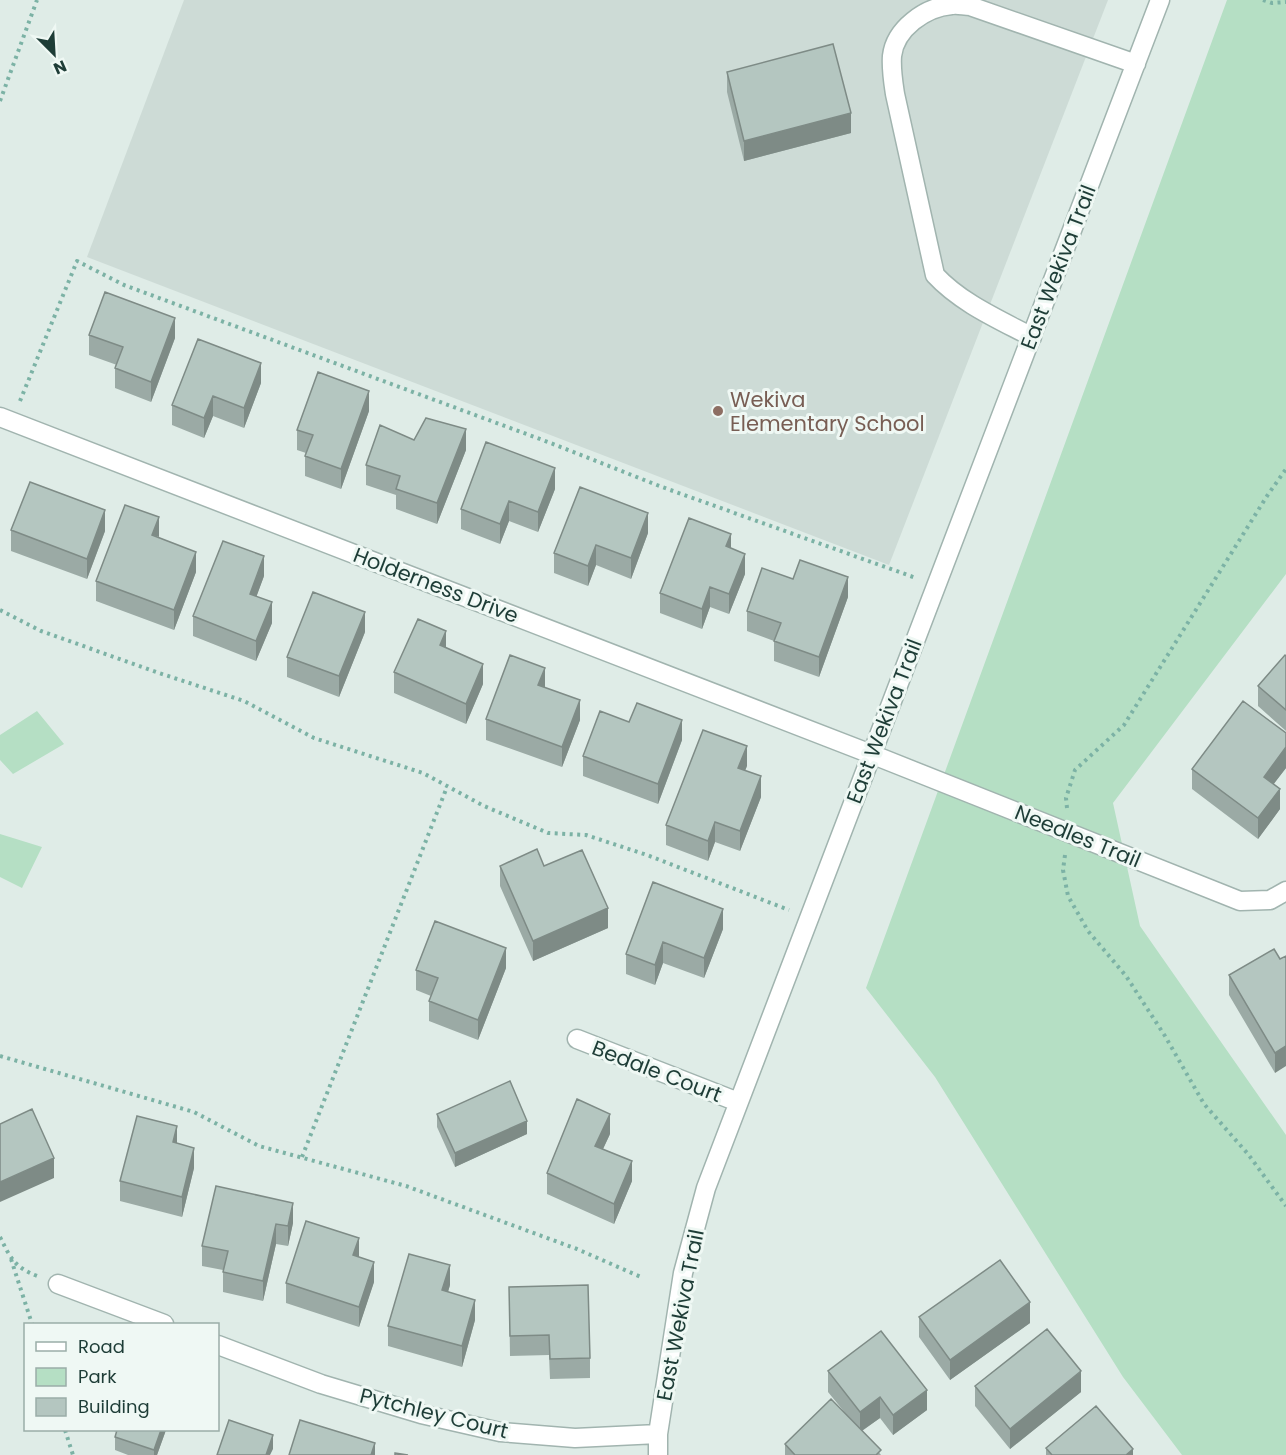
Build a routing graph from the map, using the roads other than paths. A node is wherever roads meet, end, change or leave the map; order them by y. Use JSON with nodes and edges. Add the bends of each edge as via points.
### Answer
{"nodes":[{"id":1,"x":1160,"y":0,"type":"edge"},
{"id":2,"x":1136,"y":64,"type":"junction"},
{"id":3,"x":1032,"y":337,"type":"junction"},
{"id":4,"x":6,"y":419,"type":"edge"},
{"id":5,"x":871,"y":754,"type":"junction"},
{"id":6,"x":1286,"y":891,"type":"edge"},
{"id":7,"x":577,"y":1039,"type":"dead end"},
{"id":8,"x":738,"y":1102,"type":"junction"},
{"id":9,"x":58,"y":1284,"type":"road end"},
{"id":10,"x":161,"y":1323,"type":"edge"},
{"id":11,"x":219,"y":1345,"type":"edge"},
{"id":12,"x":658,"y":1434,"type":"junction"},
{"id":13,"x":658,"y":1455,"type":"edge"}],
"edges":[{"from":1,"to":2,"type":"street","name":"East Wekiva Trail"},
{"from":2,"to":3,"type":"street","name":"East Wekiva Trail"},
{"from":2,"to":3,"type":"street","via":[[970,6],[952,4],[921,15],[898,39],[892,54],[895,94],[935,275],[958,297]]},
{"from":3,"to":5,"type":"street","name":"East Wekiva Trail"},
{"from":4,"to":5,"type":"street","name":"Holderness Drive"},
{"from":5,"to":6,"type":"street","name":"Needles Trail","via":[[1240,901],[1270,900]]},
{"from":5,"to":8,"type":"street","name":"East Wekiva Trail"},
{"from":7,"to":8,"type":"street","name":"Bedale Court"},
{"from":8,"to":12,"type":"street","name":"East Wekiva Trail","via":[[706,1188],[683,1273]]},
{"from":9,"to":10,"type":"street"},
{"from":11,"to":12,"type":"street","name":"Pytchley Court","via":[[321,1384],[421,1414],[500,1432],[575,1438]]},
{"from":12,"to":13,"type":"street","name":"East Wekiva Trail"}]}
